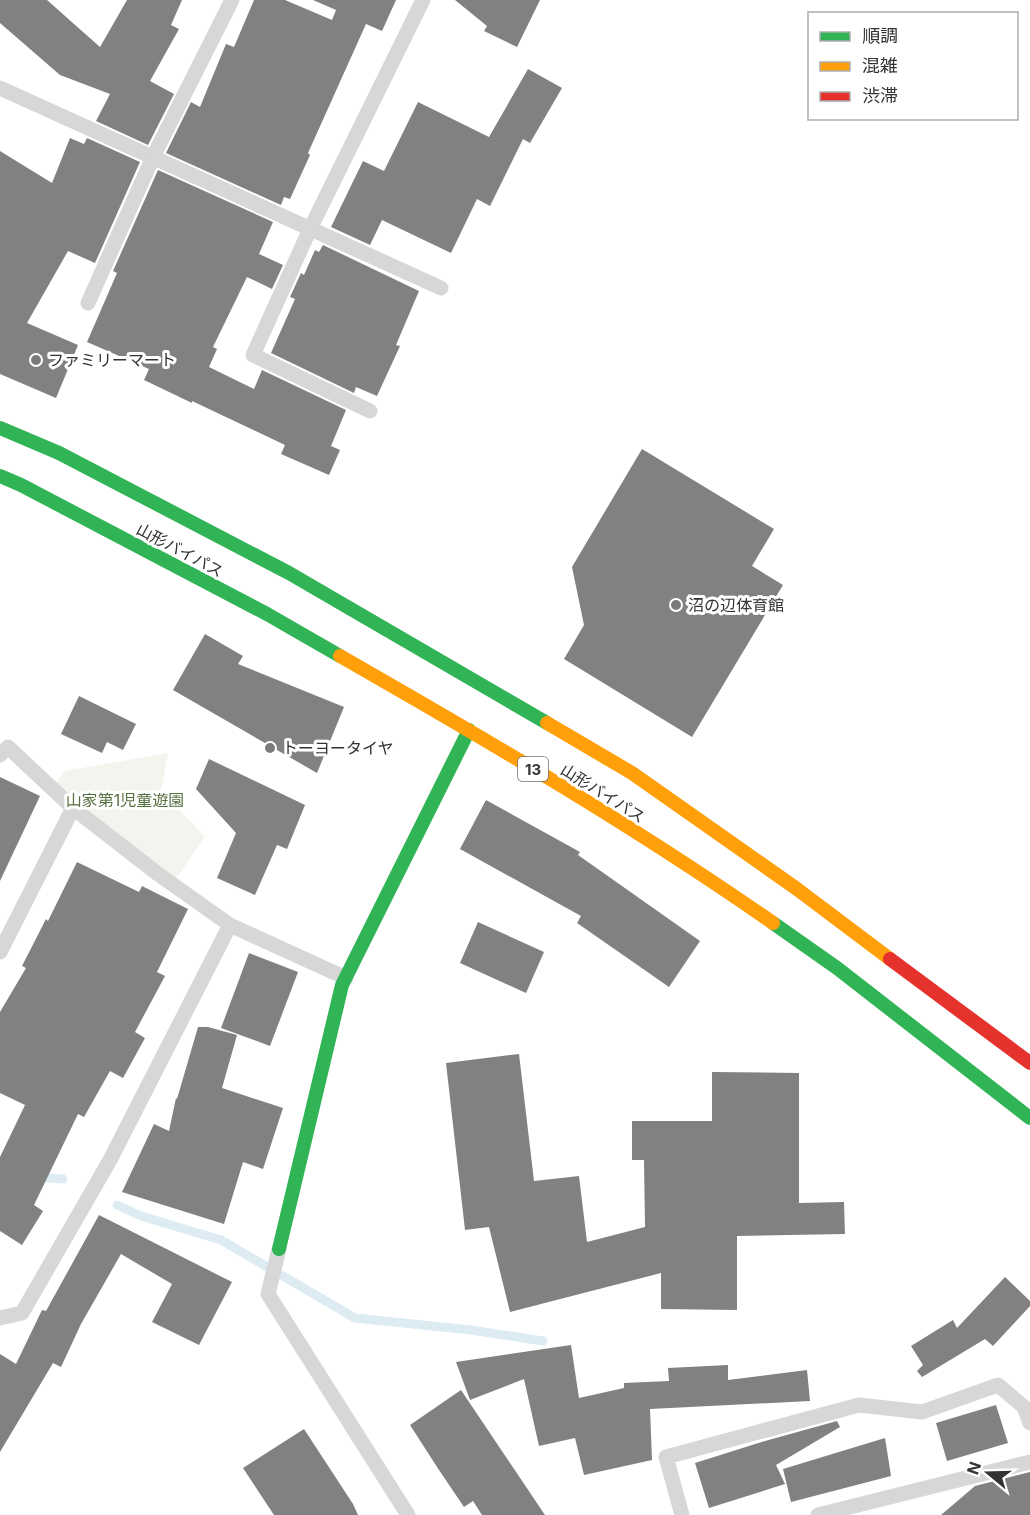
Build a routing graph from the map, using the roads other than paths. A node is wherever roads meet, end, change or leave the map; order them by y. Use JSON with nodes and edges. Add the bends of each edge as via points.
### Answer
{"nodes":[{"id":1,"x":232,"y":0,"type":"edge"},
{"id":2,"x":423,"y":0,"type":"edge"},
{"id":3,"x":0,"y":88,"type":"edge"},
{"id":4,"x":153,"y":157,"type":"junction"},
{"id":5,"x":310,"y":229,"type":"junction"},
{"id":6,"x":441,"y":288,"type":"dead end"},
{"id":7,"x":88,"y":303,"type":"dead end"},
{"id":8,"x":370,"y":411,"type":"dead end"},
{"id":9,"x":0,"y":428,"type":"edge"},
{"id":10,"x":0,"y":476,"type":"edge"},
{"id":11,"x":469,"y":730,"type":"junction"},
{"id":12,"x":0,"y":755,"type":"edge"},
{"id":13,"x":73,"y":808,"type":"junction"},
{"id":14,"x":230,"y":925,"type":"junction"},
{"id":15,"x":0,"y":952,"type":"edge"},
{"id":16,"x":346,"y":978,"type":"junction"},
{"id":17,"x":1030,"y":1063,"type":"edge"},
{"id":18,"x":1030,"y":1118,"type":"edge"},
{"id":19,"x":279,"y":1249,"type":"joint"},
{"id":20,"x":0,"y":1317,"type":"edge"},
{"id":21,"x":1030,"y":1423,"type":"edge"},
{"id":22,"x":1030,"y":1462,"type":"edge"},
{"id":23,"x":408,"y":1515,"type":"edge"},
{"id":24,"x":682,"y":1515,"type":"edge"},
{"id":25,"x":818,"y":1515,"type":"edge"}],
"edges":[{"from":1,"to":4,"type":"lane"},
{"from":2,"to":5,"type":"lane"},
{"from":3,"to":4,"type":"lane"},
{"from":4,"to":5,"type":"lane"},
{"from":4,"to":7,"type":"lane"},
{"from":5,"to":6,"type":"lane"},
{"from":5,"to":8,"type":"lane","via":[[253,355]]},
{"from":9,"to":17,"type":"main road","name":"山形バイパス","via":[[59,453],[289,573],[632,773],[797,889]]},
{"from":10,"to":11,"type":"main road","name":"山形バイパス","number":"13","via":[[267,614]]},
{"from":11,"to":16,"type":"main road"},
{"from":11,"to":18,"type":"main road","name":"山形バイパス","number":"13","via":[[717,884],[837,969]]},
{"from":12,"to":13,"type":"lane","via":[[8,747]]},
{"from":13,"to":14,"type":"lane"},
{"from":13,"to":15,"type":"lane"},
{"from":14,"to":16,"type":"lane"},
{"from":14,"to":20,"type":"lane","via":[[110,1161],[22,1313]]},
{"from":16,"to":19,"type":"main road"},
{"from":19,"to":23,"type":"lane","via":[[268,1294]]},
{"from":21,"to":24,"type":"lane","via":[[1024,1407],[998,1385],[922,1412],[859,1405],[666,1457]]},
{"from":22,"to":25,"type":"lane"}]}
